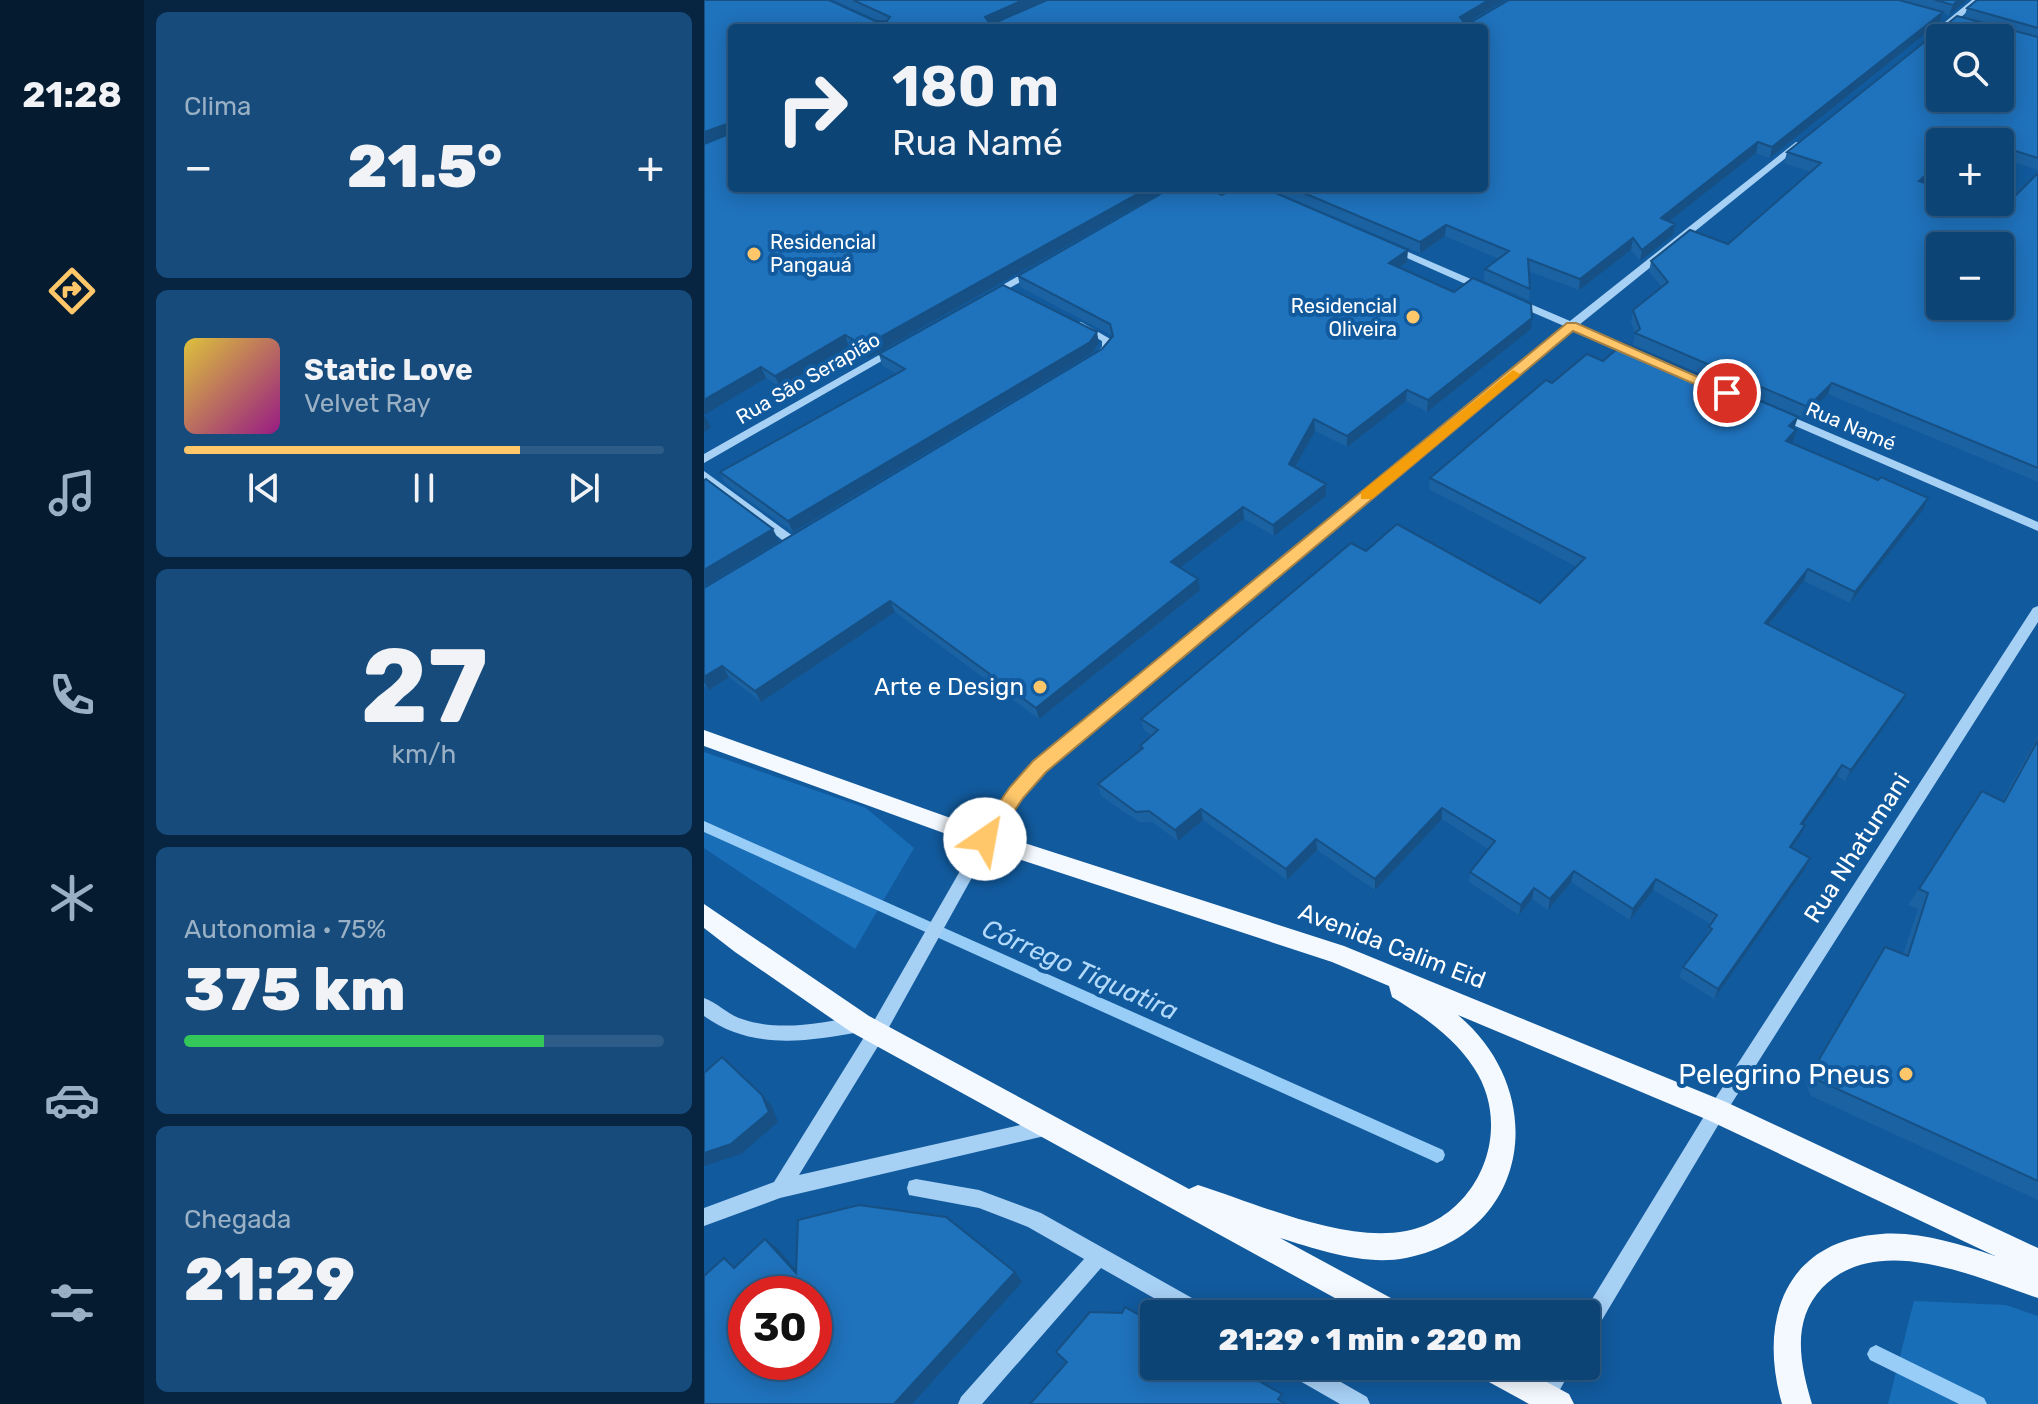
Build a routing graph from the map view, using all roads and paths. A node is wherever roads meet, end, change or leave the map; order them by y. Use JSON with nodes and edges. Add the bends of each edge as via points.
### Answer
{"nodes":[{"id":1,"x":1977,"y":0,"type":"edge"},
{"id":2,"x":1946,"y":24,"type":"edge"},
{"id":3,"x":1808,"y":137,"type":"edge"},
{"id":4,"x":1383,"y":244,"type":"edge"},
{"id":5,"x":1046,"y":264,"type":"edge"},
{"id":6,"x":1005,"y":287,"type":"junction"},
{"id":7,"x":1495,"y":293,"type":"edge"},
{"id":8,"x":1019,"y":294,"type":"edge"},
{"id":9,"x":1509,"y":299,"type":"edge"},
{"id":10,"x":978,"y":302,"type":"edge"},
{"id":11,"x":1075,"y":322,"type":"edge"},
{"id":12,"x":1571,"y":326,"type":"junction"},
{"id":13,"x":909,"y":341,"type":"edge"},
{"id":14,"x":1644,"y":357,"type":"edge"},
{"id":15,"x":1085,"y":365,"type":"edge"},
{"id":16,"x":1775,"y":413,"type":"edge"},
{"id":17,"x":704,"y":459,"type":"edge"},
{"id":18,"x":704,"y":475,"type":"edge"},
{"id":19,"x":2038,"y":527,"type":"edge"},
{"id":20,"x":806,"y":534,"type":"edge"},
{"id":21,"x":793,"y":542,"type":"junction"},
{"id":22,"x":780,"y":549,"type":"edge"},
{"id":23,"x":2038,"y":611,"type":"edge"},
{"id":24,"x":704,"y":738,"type":"edge"},
{"id":25,"x":985,"y":839,"type":"junction"},
{"id":26,"x":704,"y":914,"type":"edge"},
{"id":27,"x":1336,"y":953,"type":"junction"},
{"id":28,"x":704,"y":1006,"type":"edge"},
{"id":29,"x":869,"y":1028,"type":"junction"},
{"id":30,"x":1717,"y":1111,"type":"junction"},
{"id":31,"x":1048,"y":1127,"type":"junction"},
{"id":32,"x":1155,"y":1185,"type":"junction"},
{"id":33,"x":916,"y":1188,"type":"dead end"},
{"id":34,"x":780,"y":1189,"type":"junction"},
{"id":35,"x":704,"y":1217,"type":"edge"},
{"id":36,"x":1099,"y":1256,"type":"junction"},
{"id":37,"x":2038,"y":1262,"type":"edge"},
{"id":38,"x":2038,"y":1284,"type":"edge"},
{"id":39,"x":1176,"y":1300,"type":"edge"},
{"id":40,"x":1366,"y":1300,"type":"edge"},
{"id":41,"x":1600,"y":1305,"type":"edge"},
{"id":42,"x":1318,"y":1380,"type":"edge"},
{"id":43,"x":1512,"y":1380,"type":"edge"},
{"id":44,"x":1557,"y":1380,"type":"edge"},
{"id":45,"x":1548,"y":1401,"type":"edge"},
{"id":46,"x":968,"y":1404,"type":"edge"},
{"id":47,"x":1360,"y":1404,"type":"edge"},
{"id":48,"x":1797,"y":1404,"type":"edge"}],
"edges":[{"from":1,"to":2,"type":"street"},
{"from":3,"to":12,"type":"street"},
{"from":4,"to":7,"type":"street"},
{"from":5,"to":6,"type":"street"},
{"from":6,"to":8,"type":"street"},
{"from":6,"to":10,"type":"street"},
{"from":9,"to":12,"type":"street"},
{"from":11,"to":15,"type":"street","via":[[1107,340],[1107,348]]},
{"from":12,"to":14,"type":"street"},
{"from":12,"to":25,"type":"street","via":[[1040,767]]},
{"from":13,"to":17,"type":"street","name":"Rua São Serapião"},
{"from":16,"to":19,"type":"street","name":"Rua Namé"},
{"from":18,"to":21,"type":"street"},
{"from":20,"to":21,"type":"street"},
{"from":21,"to":22,"type":"street"},
{"from":23,"to":30,"type":"street","name":"Rua Nhatumani"},
{"from":24,"to":25,"type":"main road","name":"Avenida Calim Eid"},
{"from":25,"to":27,"type":"main road","name":"Avenida Calim Eid"},
{"from":25,"to":29,"type":"street","via":[[914,965]]},
{"from":26,"to":29,"type":"main road"},
{"from":27,"to":30,"type":"main road","name":"Avenida Calim Eid"},
{"from":27,"to":32,"type":"main road","via":[[1437,1013],[1467,1040],[1492,1074],[1504,1108],[1504,1144],[1483,1197],[1440,1233],[1423,1241],[1382,1246],[1342,1241]]},
{"from":28,"to":29,"type":"street","via":[[753,1032]]},
{"from":29,"to":31,"type":"main road"},
{"from":29,"to":34,"type":"street"},
{"from":30,"to":37,"type":"main road","name":"Avenida Calim Eid"},
{"from":30,"to":41,"type":"street","name":"Rua Nhatumani"},
{"from":31,"to":32,"type":"main road"},
{"from":31,"to":34,"type":"street"},
{"from":32,"to":40,"type":"main road"},
{"from":33,"to":36,"type":"street","via":[[979,1199],[1034,1220]]},
{"from":34,"to":35,"type":"street"},
{"from":36,"to":39,"type":"street"},
{"from":36,"to":46,"type":"street"},
{"from":38,"to":48,"type":"main road","via":[[1917,1249],[1868,1248],[1833,1260],[1807,1281],[1790,1313],[1785,1359]]},
{"from":42,"to":47,"type":"street"},
{"from":43,"to":45,"type":"main road"},
{"from":44,"to":45,"type":"street"}]}
